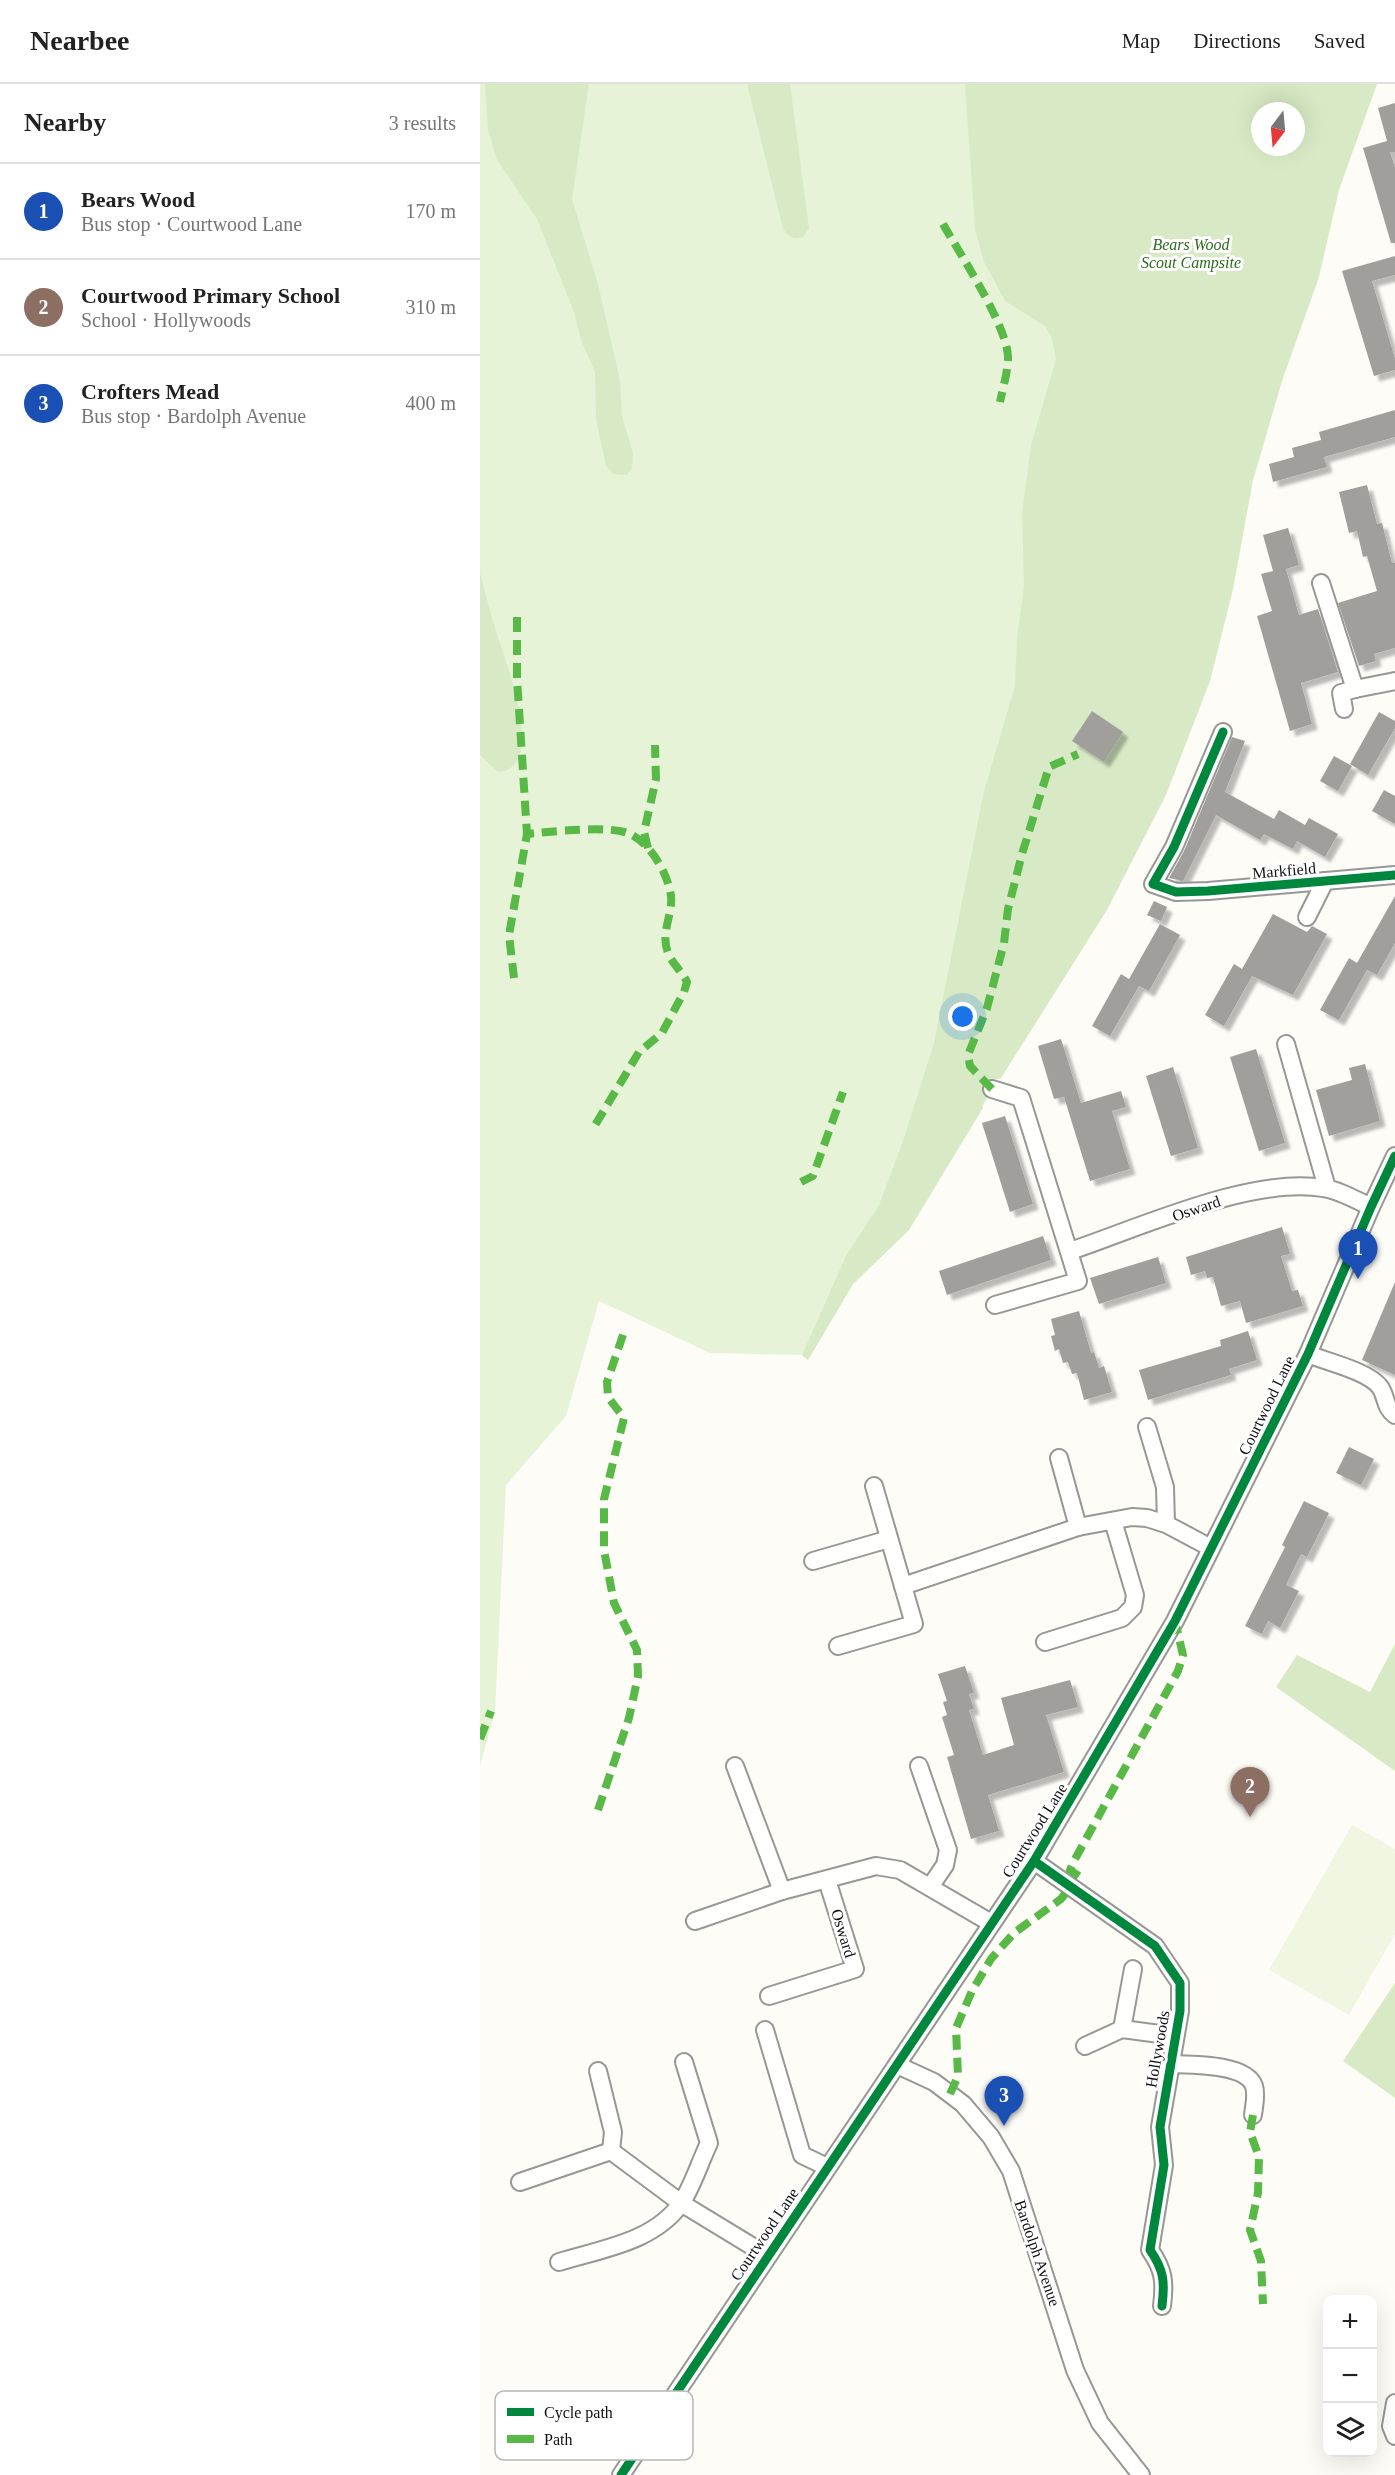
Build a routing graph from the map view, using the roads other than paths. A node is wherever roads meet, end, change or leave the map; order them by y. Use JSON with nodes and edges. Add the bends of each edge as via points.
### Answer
{"nodes":[{"id":1,"x":1321,"y":583,"type":"dead end"},
{"id":2,"x":1395,"y":681,"type":"edge"},
{"id":3,"x":1355,"y":689,"type":"junction"},
{"id":4,"x":1344,"y":710,"type":"dead end"},
{"id":5,"x":1223,"y":732,"type":"dead end"},
{"id":6,"x":1395,"y":875,"type":"edge"},
{"id":7,"x":1325,"y":881,"type":"junction"},
{"id":8,"x":1307,"y":917,"type":"dead end"},
{"id":9,"x":1286,"y":1044,"type":"dead end"},
{"id":10,"x":992,"y":1089,"type":"dead end"},
{"id":11,"x":1395,"y":1156,"type":"edge"},
{"id":12,"x":1327,"y":1188,"type":"junction"},
{"id":13,"x":1371,"y":1207,"type":"junction"},
{"id":14,"x":1070,"y":1251,"type":"junction"},
{"id":15,"x":995,"y":1305,"type":"dead end"},
{"id":16,"x":1308,"y":1354,"type":"junction"},
{"id":17,"x":1395,"y":1415,"type":"edge"},
{"id":18,"x":1147,"y":1427,"type":"dead end"},
{"id":19,"x":1059,"y":1458,"type":"dead end"},
{"id":20,"x":874,"y":1486,"type":"dead end"},
{"id":21,"x":1113,"y":1521,"type":"junction"},
{"id":22,"x":1166,"y":1524,"type":"junction"},
{"id":23,"x":1078,"y":1527,"type":"junction"},
{"id":24,"x":889,"y":1539,"type":"junction"},
{"id":25,"x":1211,"y":1548,"type":"junction"},
{"id":26,"x":813,"y":1561,"type":"dead end"},
{"id":27,"x":903,"y":1586,"type":"junction"},
{"id":28,"x":1045,"y":1642,"type":"dead end"},
{"id":29,"x":838,"y":1646,"type":"dead end"},
{"id":30,"x":735,"y":1766,"type":"dead end"},
{"id":31,"x":919,"y":1766,"type":"dead end"},
{"id":32,"x":1034,"y":1861,"type":"junction"},
{"id":33,"x":827,"y":1880,"type":"junction"},
{"id":34,"x":930,"y":1887,"type":"junction"},
{"id":35,"x":782,"y":1891,"type":"junction"},
{"id":36,"x":695,"y":1921,"type":"dead end"},
{"id":37,"x":991,"y":1923,"type":"junction"},
{"id":38,"x":1133,"y":1969,"type":"dead end"},
{"id":39,"x":769,"y":1996,"type":"dead end"},
{"id":40,"x":1122,"y":2029,"type":"junction"},
{"id":41,"x":765,"y":2030,"type":"dead end"},
{"id":42,"x":1174,"y":2036,"type":"junction"},
{"id":43,"x":1085,"y":2046,"type":"dead end"},
{"id":44,"x":684,"y":2062,"type":"dead end"},
{"id":45,"x":1169,"y":2064,"type":"junction"},
{"id":46,"x":897,"y":2065,"type":"junction"},
{"id":47,"x":598,"y":2071,"type":"dead end"},
{"id":48,"x":1253,"y":2115,"type":"dead end"},
{"id":49,"x":611,"y":2151,"type":"junction"},
{"id":50,"x":827,"y":2167,"type":"junction"},
{"id":51,"x":520,"y":2182,"type":"dead end"},
{"id":52,"x":681,"y":2203,"type":"junction"},
{"id":53,"x":768,"y":2256,"type":"junction"},
{"id":54,"x":559,"y":2262,"type":"dead end"},
{"id":55,"x":1162,"y":2306,"type":"dead end"},
{"id":56,"x":677,"y":2391,"type":"edge"},
{"id":57,"x":1395,"y":2403,"type":"edge"},
{"id":58,"x":1395,"y":2436,"type":"edge"},
{"id":59,"x":631,"y":2460,"type":"edge"},
{"id":60,"x":621,"y":2475,"type":"edge"},
{"id":61,"x":1141,"y":2475,"type":"edge"}],
"edges":[{"from":1,"to":3,"type":"street"},
{"from":2,"to":3,"type":"street"},
{"from":3,"to":4,"type":"street","via":[[1341,693]]},
{"from":5,"to":7,"type":"street","name":"Markfield","via":[[1174,847],[1153,884],[1176,892]]},
{"from":6,"to":7,"type":"street","name":"Markfield"},
{"from":7,"to":8,"type":"street","name":"Markfield"},
{"from":9,"to":12,"type":"street"},
{"from":10,"to":14,"type":"street","via":[[1021,1098]]},
{"from":11,"to":13,"type":"street","name":"Courtwood Lane"},
{"from":12,"to":13,"type":"street","name":"Osward"},
{"from":12,"to":14,"type":"street","name":"Osward","via":[[1272,1188],[1239,1194]]},
{"from":13,"to":16,"type":"street","name":"Courtwood Lane"},
{"from":14,"to":15,"type":"street","via":[[1078,1281]]},
{"from":16,"to":17,"type":"street","via":[[1358,1371],[1380,1387],[1387,1410]]},
{"from":16,"to":25,"type":"street","name":"Courtwood Lane"},
{"from":18,"to":22,"type":"street","via":[[1165,1487]]},
{"from":19,"to":23,"type":"street"},
{"from":20,"to":24,"type":"street"},
{"from":21,"to":22,"type":"street","via":[[1140,1518]]},
{"from":21,"to":23,"type":"street"},
{"from":21,"to":28,"type":"street","via":[[1135,1595],[1133,1606],[1122,1618]]},
{"from":22,"to":25,"type":"street"},
{"from":23,"to":27,"type":"street"},
{"from":24,"to":26,"type":"street"},
{"from":24,"to":27,"type":"street"},
{"from":25,"to":32,"type":"street","name":"Courtwood Lane","via":[[1175,1621]]},
{"from":27,"to":29,"type":"street","via":[[914,1624]]},
{"from":30,"to":35,"type":"street"},
{"from":31,"to":34,"type":"street","via":[[948,1850],[945,1865]]},
{"from":32,"to":37,"type":"street","name":"Courtwood Lane"},
{"from":32,"to":42,"type":"street","name":"Hollywoods","via":[[1155,1946],[1180,1983],[1180,2011]]},
{"from":33,"to":34,"type":"street","via":[[876,1866],[900,1870]]},
{"from":33,"to":35,"type":"street"},
{"from":33,"to":39,"type":"street","name":"Osward","via":[[855,1969]]},
{"from":34,"to":37,"type":"street"},
{"from":35,"to":36,"type":"street"},
{"from":37,"to":46,"type":"street","name":"Courtwood Lane"},
{"from":38,"to":40,"type":"street"},
{"from":40,"to":42,"type":"street","name":"Hollywoods"},
{"from":40,"to":43,"type":"street"},
{"from":41,"to":50,"type":"street","via":[[802,2155]]},
{"from":42,"to":45,"type":"street","name":"Hollywoods"},
{"from":44,"to":52,"type":"street","via":[[709,2143]]},
{"from":45,"to":48,"type":"street","name":"Hollywoods","via":[[1243,2072],[1254,2084]]},
{"from":45,"to":55,"type":"street","name":"Hollywoods","via":[[1160,2127],[1164,2165],[1150,2250],[1165,2279]]},
{"from":46,"to":50,"type":"street","name":"Courtwood Lane"},
{"from":46,"to":61,"type":"street","name":"Bardolph Avenue","via":[[934,2082],[963,2104],[991,2137],[1011,2171],[1075,2370],[1100,2423]]},
{"from":47,"to":49,"type":"street","via":[[613,2132]]},
{"from":49,"to":51,"type":"street"},
{"from":49,"to":52,"type":"street"},
{"from":50,"to":53,"type":"street","name":"Courtwood Lane"},
{"from":52,"to":53,"type":"street"},
{"from":52,"to":54,"type":"street","via":[[654,2229],[637,2238]]},
{"from":53,"to":56,"type":"street","name":"Courtwood Lane"},
{"from":57,"to":58,"type":"street","via":[[1391,2426]]},
{"from":59,"to":60,"type":"street","name":"Courtwood Lane"}]}
